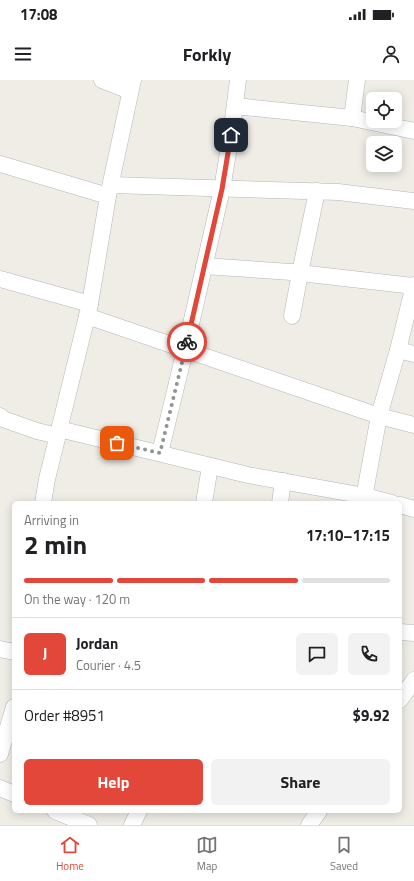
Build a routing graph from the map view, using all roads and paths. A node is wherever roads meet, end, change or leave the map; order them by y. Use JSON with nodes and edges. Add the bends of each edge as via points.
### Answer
{"nodes":[{"id":1,"x":102,"y":80,"type":"edge"},
{"id":2,"x":238,"y":80,"type":"edge"},
{"id":3,"x":357,"y":80,"type":"edge"},
{"id":4,"x":132,"y":85,"type":"edge"},
{"id":5,"x":234,"y":106,"type":"junction"},
{"id":6,"x":352,"y":118,"type":"junction"},
{"id":7,"x":414,"y":131,"type":"edge"},
{"id":8,"x":0,"y":164,"type":"edge"},
{"id":9,"x":222,"y":189,"type":"junction"},
{"id":10,"x":110,"y":191,"type":"junction"},
{"id":11,"x":317,"y":192,"type":"junction"},
{"id":12,"x":414,"y":201,"type":"edge"},
{"id":13,"x":204,"y":266,"type":"junction"},
{"id":14,"x":300,"y":273,"type":"junction"},
{"id":15,"x":0,"y":279,"type":"edge"},
{"id":16,"x":414,"y":286,"type":"edge"},
{"id":17,"x":88,"y":310,"type":"junction"},
{"id":18,"x":292,"y":316,"type":"dead end"},
{"id":19,"x":185,"y":350,"type":"junction"},
{"id":20,"x":398,"y":350,"type":"junction"},
{"id":21,"x":414,"y":354,"type":"edge"},
{"id":22,"x":0,"y":416,"type":"edge"},
{"id":23,"x":378,"y":416,"type":"junction"},
{"id":24,"x":414,"y":425,"type":"edge"},
{"id":25,"x":58,"y":433,"type":"junction"},
{"id":26,"x":160,"y":453,"type":"junction"},
{"id":27,"x":210,"y":466,"type":"junction"},
{"id":28,"x":283,"y":481,"type":"junction"},
{"id":29,"x":364,"y":499,"type":"edge"},
{"id":30,"x":43,"y":501,"type":"edge"},
{"id":31,"x":204,"y":501,"type":"edge"},
{"id":32,"x":280,"y":501,"type":"edge"},
{"id":33,"x":378,"y":501,"type":"edge"},
{"id":34,"x":402,"y":506,"type":"edge"},
{"id":35,"x":414,"y":509,"type":"edge"},
{"id":36,"x":402,"y":632,"type":"edge"},
{"id":37,"x":414,"y":633,"type":"edge"},
{"id":38,"x":0,"y":649,"type":"edge"},
{"id":39,"x":12,"y":652,"type":"edge"},
{"id":40,"x":414,"y":680,"type":"edge"},
{"id":41,"x":402,"y":697,"type":"edge"},
{"id":42,"x":12,"y":714,"type":"edge"},
{"id":43,"x":0,"y":754,"type":"edge"},
{"id":44,"x":0,"y":788,"type":"edge"},
{"id":45,"x":12,"y":793,"type":"edge"},
{"id":46,"x":60,"y":813,"type":"edge"},
{"id":47,"x":138,"y":813,"type":"edge"},
{"id":48,"x":89,"y":825,"type":"edge"},
{"id":49,"x":132,"y":825,"type":"edge"}],
"edges":[{"from":1,"to":4,"type":"street"},
{"from":2,"to":5,"type":"street"},
{"from":3,"to":6,"type":"street"},
{"from":4,"to":10,"type":"street"},
{"from":5,"to":6,"type":"street"},
{"from":5,"to":9,"type":"street"},
{"from":6,"to":7,"type":"street"},
{"from":8,"to":10,"type":"street"},
{"from":9,"to":10,"type":"street"},
{"from":9,"to":11,"type":"street"},
{"from":9,"to":13,"type":"street"},
{"from":10,"to":17,"type":"street"},
{"from":11,"to":12,"type":"street"},
{"from":11,"to":14,"type":"street"},
{"from":13,"to":14,"type":"street"},
{"from":13,"to":19,"type":"street"},
{"from":14,"to":16,"type":"street"},
{"from":14,"to":18,"type":"street"},
{"from":15,"to":17,"type":"street"},
{"from":16,"to":20,"type":"street"},
{"from":17,"to":19,"type":"street"},
{"from":17,"to":25,"type":"street"},
{"from":19,"to":23,"type":"street"},
{"from":19,"to":26,"type":"street"},
{"from":20,"to":21,"type":"street"},
{"from":20,"to":23,"type":"street"},
{"from":22,"to":25,"type":"street","via":[[37,431]]},
{"from":23,"to":24,"type":"street"},
{"from":23,"to":29,"type":"street"},
{"from":25,"to":26,"type":"street"},
{"from":25,"to":30,"type":"street"},
{"from":26,"to":27,"type":"street"},
{"from":27,"to":28,"type":"street"},
{"from":27,"to":31,"type":"street"},
{"from":28,"to":29,"type":"street"},
{"from":28,"to":32,"type":"street"},
{"from":29,"to":33,"type":"street"},
{"from":34,"to":35,"type":"street"},
{"from":36,"to":37,"type":"street"},
{"from":38,"to":39,"type":"street"},
{"from":40,"to":41,"type":"street"},
{"from":42,"to":43,"type":"street"},
{"from":44,"to":45,"type":"street"},
{"from":46,"to":48,"type":"street"},
{"from":47,"to":49,"type":"street"}]}
